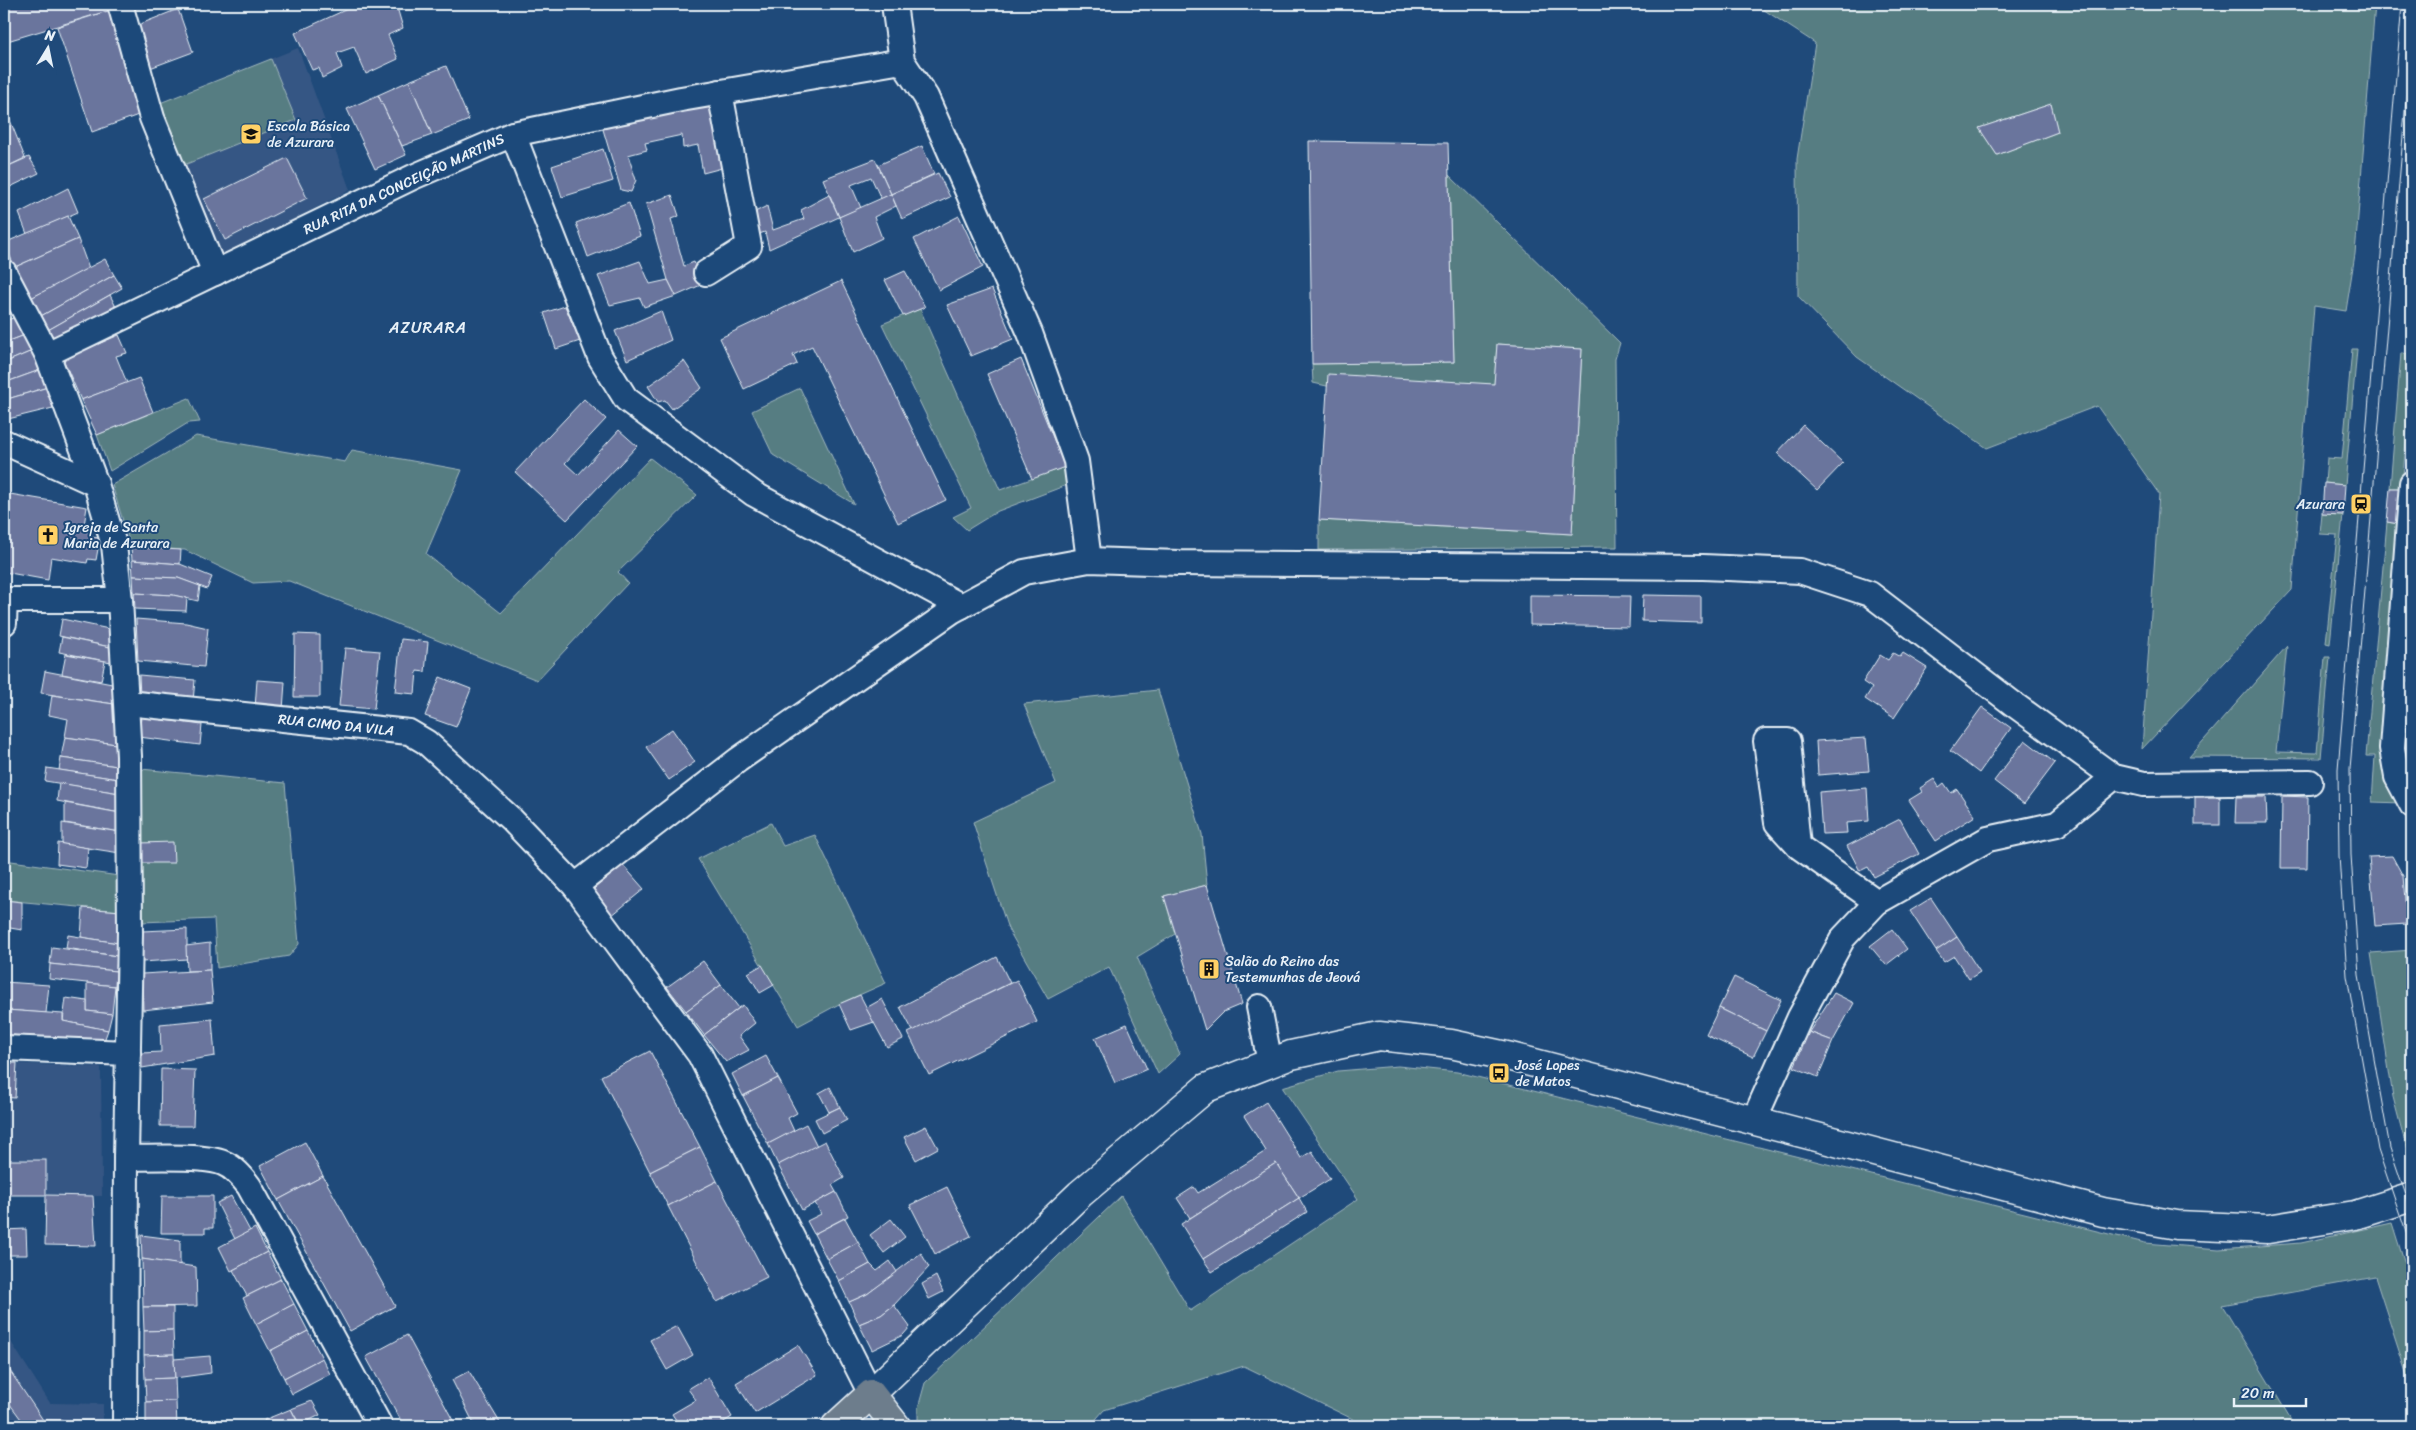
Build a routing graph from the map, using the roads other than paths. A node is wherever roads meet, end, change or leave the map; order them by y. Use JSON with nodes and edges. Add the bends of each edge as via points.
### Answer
{"nodes":[{"id":1,"x":120,"y":4,"type":"edge"},
{"id":2,"x":894,"y":4,"type":"edge"},
{"id":3,"x":902,"y":61,"type":"junction"},
{"id":4,"x":720,"y":92,"type":"junction"},
{"id":5,"x":512,"y":134,"type":"junction"},
{"id":6,"x":4,"y":272,"type":"edge"},
{"id":7,"x":215,"y":273,"type":"junction"},
{"id":8,"x":706,"y":273,"type":"dead end"},
{"id":9,"x":47,"y":354,"type":"junction"},
{"id":10,"x":4,"y":442,"type":"edge"},
{"id":11,"x":2412,"y":483,"type":"edge"},
{"id":12,"x":96,"y":484,"type":"junction"},
{"id":13,"x":1089,"y":560,"type":"junction"},
{"id":14,"x":120,"y":600,"type":"junction"},
{"id":15,"x":961,"y":606,"type":"junction"},
{"id":16,"x":4,"y":608,"type":"edge"},
{"id":17,"x":127,"y":703,"type":"junction"},
{"id":18,"x":2114,"y":777,"type":"junction"},
{"id":19,"x":2310,"y":782,"type":"dead end"},
{"id":20,"x":2412,"y":805,"type":"edge"},
{"id":21,"x":1798,"y":846,"type":"dead end"},
{"id":22,"x":575,"y":886,"type":"junction"},
{"id":23,"x":1877,"y":902,"type":"junction"},
{"id":24,"x":1260,"y":1007,"type":"dead end"},
{"id":25,"x":4,"y":1048,"type":"edge"},
{"id":26,"x":128,"y":1053,"type":"junction"},
{"id":27,"x":1270,"y":1063,"type":"junction"},
{"id":28,"x":1754,"y":1120,"type":"junction"},
{"id":29,"x":126,"y":1158,"type":"junction"},
{"id":30,"x":2412,"y":1197,"type":"edge"},
{"id":31,"x":871,"y":1394,"type":"junction"},
{"id":32,"x":125,"y":1426,"type":"edge"},
{"id":33,"x":380,"y":1426,"type":"edge"},
{"id":34,"x":836,"y":1426,"type":"edge"},
{"id":35,"x":896,"y":1426,"type":"edge"}],
"edges":[{"from":1,"to":7,"type":"street","via":[[152,118]]},
{"from":2,"to":3,"type":"street"},
{"from":3,"to":4,"type":"street","name":"RUA RITA DA CONCEIÇÃO MARTINS"},
{"from":3,"to":13,"type":"street","via":[[926,98],[1030,333],[1076,461]]},
{"from":4,"to":5,"type":"street","name":"RUA RITA DA CONCEIÇÃO MARTINS"},
{"from":4,"to":8,"type":"street","via":[[749,246]]},
{"from":5,"to":7,"type":"street","name":"RUA RITA DA CONCEIÇÃO MARTINS","via":[[412,177]]},
{"from":5,"to":15,"type":"street","via":[[600,357],[626,399],[754,494]]},
{"from":6,"to":9,"type":"street"},
{"from":7,"to":9,"type":"street","name":"RUA RITA DA CONCEIÇÃO MARTINS"},
{"from":9,"to":12,"type":"street"},
{"from":10,"to":12,"type":"street"},
{"from":11,"to":20,"type":"street","via":[[2392,748],[2396,777]]},
{"from":12,"to":14,"type":"street","via":[[114,546]]},
{"from":13,"to":15,"type":"street","via":[[1024,572]]},
{"from":13,"to":18,"type":"street","via":[[1179,564],[1703,566],[1800,571],[1870,594]]},
{"from":14,"to":16,"type":"street"},
{"from":14,"to":17,"type":"street"},
{"from":15,"to":22,"type":"street","via":[[738,760]]},
{"from":17,"to":22,"type":"street","name":"RUA CIMO DA VILA","via":[[408,732],[426,742],[511,819]]},
{"from":17,"to":26,"type":"street"},
{"from":18,"to":19,"type":"street","via":[[2144,784]]},
{"from":18,"to":23,"type":"street","via":[[2057,824],[1988,839]]},
{"from":21,"to":23,"type":"street"},
{"from":22,"to":31,"type":"street","name":"RUA CIMO DA VILA","via":[[700,1055]]},
{"from":23,"to":28,"type":"street","via":[[1843,938],[1800,1017]]},
{"from":24,"to":27,"type":"street"},
{"from":25,"to":26,"type":"street"},
{"from":26,"to":29,"type":"street"},
{"from":27,"to":28,"type":"street","via":[[1291,1055],[1379,1036],[1451,1044]]},
{"from":27,"to":31,"type":"street","via":[[1206,1088],[1080,1194]]},
{"from":28,"to":30,"type":"street","via":[[2102,1212],[2177,1225],[2268,1229],[2355,1215]]},
{"from":29,"to":32,"type":"street"},
{"from":29,"to":33,"type":"street","via":[[208,1159],[223,1163],[238,1173],[249,1186]]},
{"from":31,"to":34,"type":"main road"},
{"from":31,"to":35,"type":"main road"}]}
